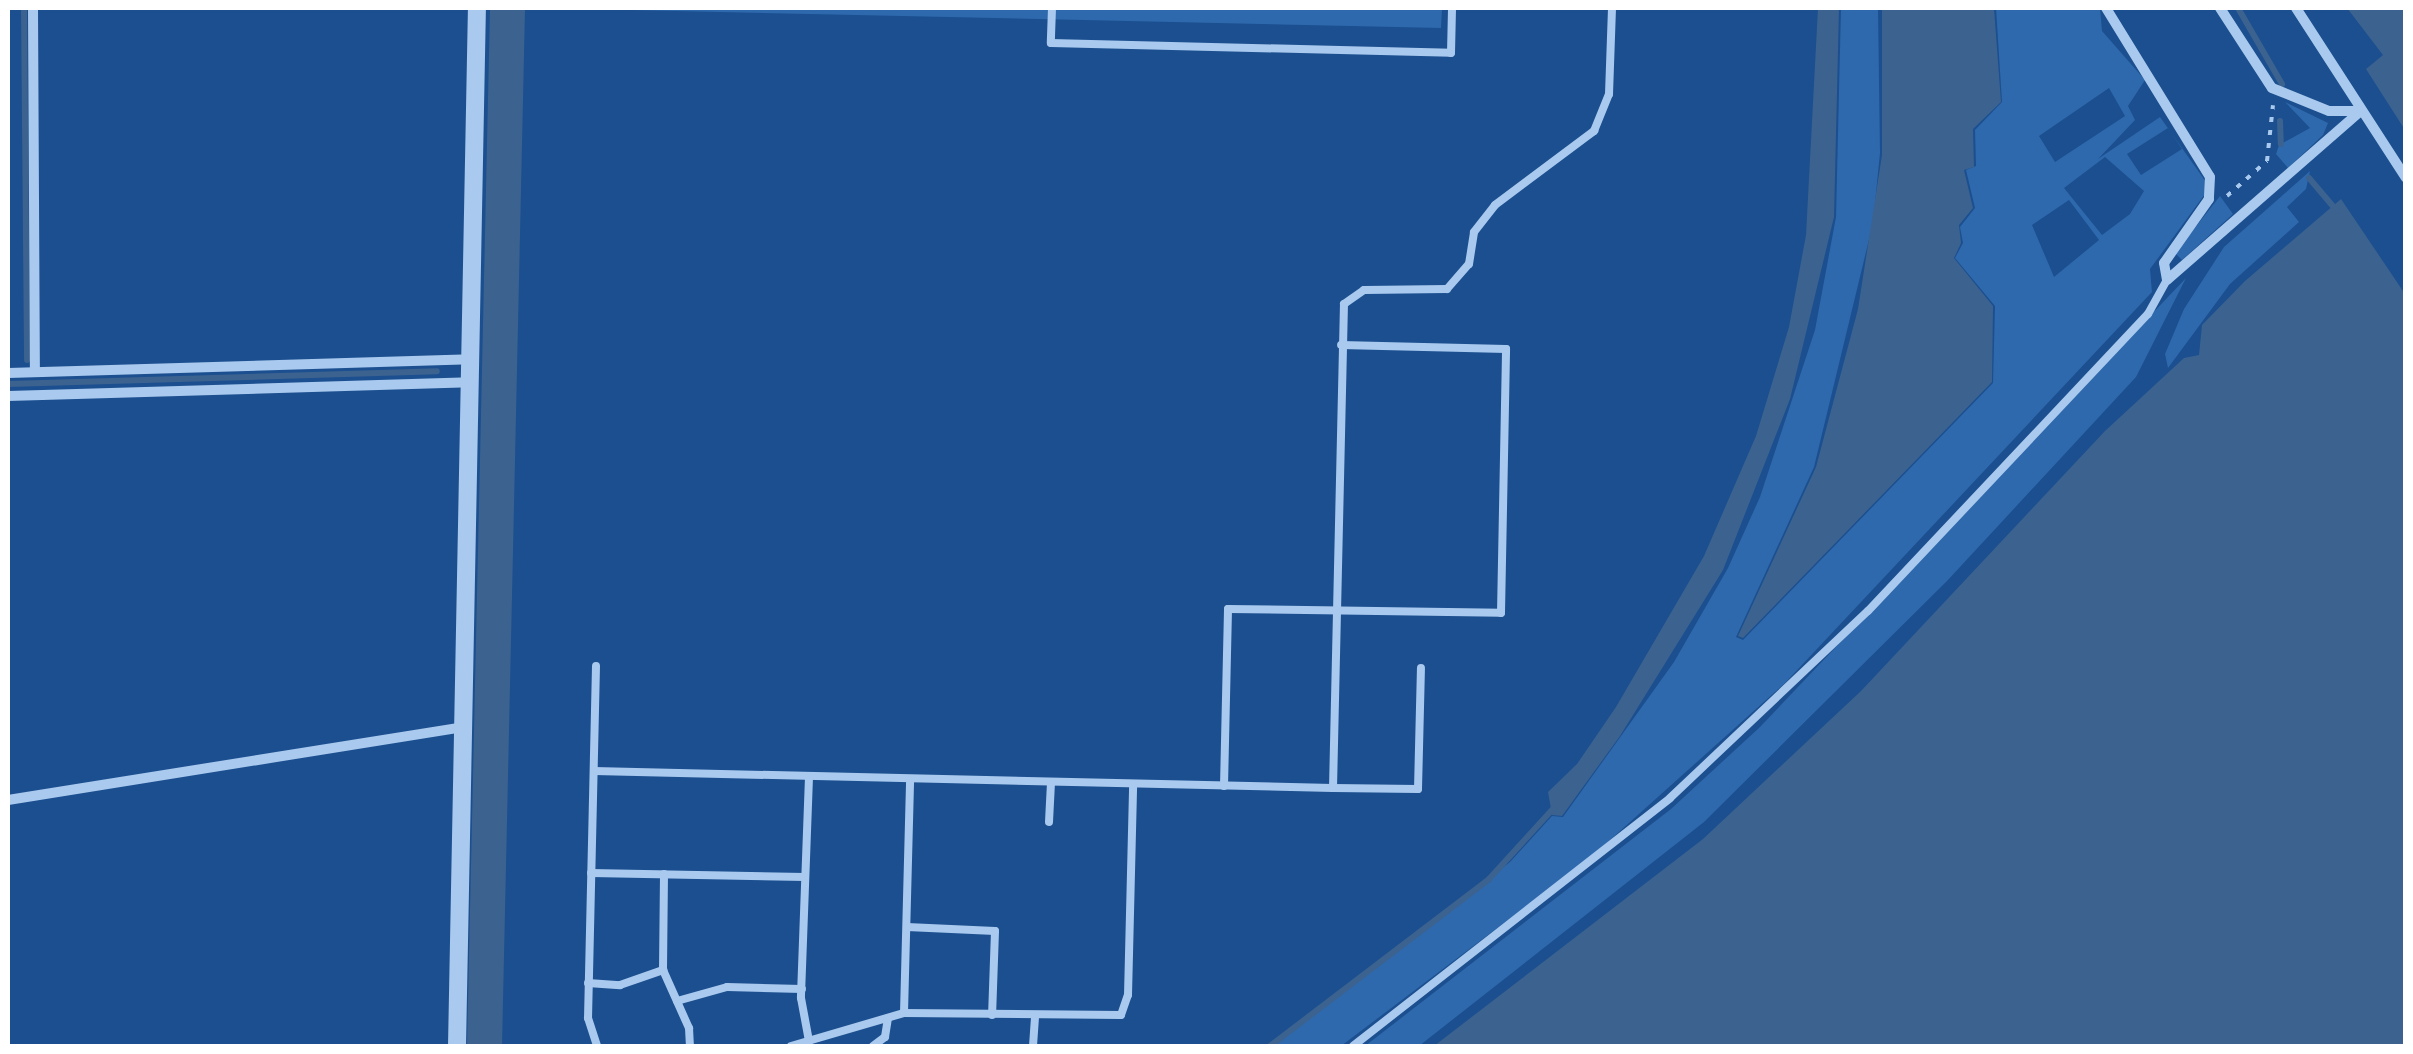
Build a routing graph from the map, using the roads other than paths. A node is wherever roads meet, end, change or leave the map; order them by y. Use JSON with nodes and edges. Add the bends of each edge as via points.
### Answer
{"nodes":[{"id":1,"x":32,"y":8,"type":"edge"},
{"id":2,"x":477,"y":8,"type":"edge"},
{"id":3,"x":1052,"y":8,"type":"edge"},
{"id":4,"x":1452,"y":8,"type":"edge"},
{"id":5,"x":1612,"y":8,"type":"edge"},
{"id":6,"x":2106,"y":8,"type":"edge"},
{"id":7,"x":2220,"y":8,"type":"edge"},
{"id":8,"x":2296,"y":8,"type":"edge"},
{"id":9,"x":2362,"y":111,"type":"junction"},
{"id":10,"x":2406,"y":178,"type":"edge"},
{"id":11,"x":2167,"y":280,"type":"junction"},
{"id":12,"x":1341,"y":345,"type":"junction"},
{"id":13,"x":472,"y":359,"type":"junction"},
{"id":14,"x":36,"y":372,"type":"junction"},
{"id":15,"x":8,"y":373,"type":"edge"},
{"id":16,"x":471,"y":382,"type":"junction"},
{"id":17,"x":8,"y":396,"type":"edge"},
{"id":18,"x":1336,"y":610,"type":"junction"},
{"id":19,"x":596,"y":666,"type":"dead end"},
{"id":20,"x":1421,"y":668,"type":"dead end"},
{"id":21,"x":463,"y":728,"type":"junction"},
{"id":22,"x":594,"y":771,"type":"junction"},
{"id":23,"x":808,"y":777,"type":"junction"},
{"id":24,"x":910,"y":780,"type":"junction"},
{"id":25,"x":1051,"y":782,"type":"junction"},
{"id":26,"x":1133,"y":784,"type":"junction"},
{"id":27,"x":1224,"y":786,"type":"junction"},
{"id":28,"x":1333,"y":788,"type":"junction"},
{"id":29,"x":8,"y":800,"type":"edge"},
{"id":30,"x":1050,"y":822,"type":"dead end"},
{"id":31,"x":591,"y":873,"type":"junction"},
{"id":32,"x":664,"y":874,"type":"junction"},
{"id":33,"x":805,"y":877,"type":"junction"},
{"id":34,"x":907,"y":927,"type":"junction"},
{"id":35,"x":663,"y":970,"type":"junction"},
{"id":36,"x":588,"y":983,"type":"junction"},
{"id":37,"x":802,"y":990,"type":"junction"},
{"id":38,"x":677,"y":1001,"type":"junction"},
{"id":39,"x":904,"y":1013,"type":"junction"},
{"id":40,"x":992,"y":1015,"type":"junction"},
{"id":41,"x":1035,"y":1016,"type":"junction"},
{"id":42,"x":888,"y":1018,"type":"junction"},
{"id":43,"x":809,"y":1041,"type":"junction"},
{"id":44,"x":458,"y":1046,"type":"edge"},
{"id":45,"x":598,"y":1046,"type":"edge"},
{"id":46,"x":690,"y":1046,"type":"edge"},
{"id":47,"x":791,"y":1046,"type":"edge"},
{"id":48,"x":872,"y":1046,"type":"edge"},
{"id":49,"x":1034,"y":1046,"type":"edge"},
{"id":50,"x":1353,"y":1046,"type":"edge"}],
"edges":[{"from":1,"to":14,"type":"street"},
{"from":2,"to":13,"type":"street"},
{"from":3,"to":4,"type":"lane","via":[[1051,43],[1451,53]]},
{"from":5,"to":12,"type":"lane","via":[[1609,94],[1594,131],[1495,206],[1474,232],[1469,264],[1447,289],[1348,296]]},
{"from":6,"to":11,"type":"street","via":[[2210,177],[2209,199],[2164,263]]},
{"from":7,"to":9,"type":"street","via":[[2272,88],[2328,112]]},
{"from":8,"to":9,"type":"street"},
{"from":9,"to":10,"type":"street"},
{"from":9,"to":11,"type":"street"},
{"from":11,"to":50,"type":"lane","via":[[2148,314],[1881,598],[1670,798]]},
{"from":12,"to":18,"type":"lane"},
{"from":12,"to":18,"type":"lane","via":[[1506,348],[1506,368],[1500,613]]},
{"from":13,"to":14,"type":"street"},
{"from":13,"to":16,"type":"street"},
{"from":14,"to":15,"type":"street"},
{"from":16,"to":17,"type":"street"},
{"from":16,"to":21,"type":"street"},
{"from":18,"to":27,"type":"lane","via":[[1228,608]]},
{"from":18,"to":28,"type":"lane"},
{"from":19,"to":22,"type":"lane"},
{"from":20,"to":28,"type":"lane","via":[[1418,789]]},
{"from":21,"to":29,"type":"street"},
{"from":21,"to":44,"type":"street"},
{"from":22,"to":23,"type":"lane"},
{"from":22,"to":31,"type":"lane"},
{"from":23,"to":24,"type":"lane"},
{"from":23,"to":33,"type":"lane"},
{"from":24,"to":25,"type":"lane"},
{"from":24,"to":34,"type":"lane"},
{"from":25,"to":26,"type":"lane"},
{"from":25,"to":30,"type":"lane"},
{"from":26,"to":27,"type":"lane"},
{"from":26,"to":41,"type":"lane","via":[[1126,1006],[1110,1018]]},
{"from":27,"to":28,"type":"lane"},
{"from":31,"to":32,"type":"lane"},
{"from":31,"to":36,"type":"lane"},
{"from":32,"to":33,"type":"lane"},
{"from":32,"to":35,"type":"lane"},
{"from":33,"to":37,"type":"lane"},
{"from":34,"to":39,"type":"lane"},
{"from":34,"to":40,"type":"lane","via":[[995,931]]},
{"from":35,"to":36,"type":"lane","via":[[620,985]]},
{"from":35,"to":38,"type":"lane"},
{"from":36,"to":45,"type":"lane","via":[[588,1018]]},
{"from":37,"to":38,"type":"lane","via":[[728,987]]},
{"from":37,"to":43,"type":"lane"},
{"from":38,"to":46,"type":"lane"},
{"from":39,"to":40,"type":"lane"},
{"from":39,"to":42,"type":"lane"},
{"from":40,"to":41,"type":"lane"},
{"from":41,"to":49,"type":"lane"},
{"from":42,"to":43,"type":"lane"},
{"from":42,"to":48,"type":"lane","via":[[885,1036]]},
{"from":43,"to":47,"type":"lane"}]}
